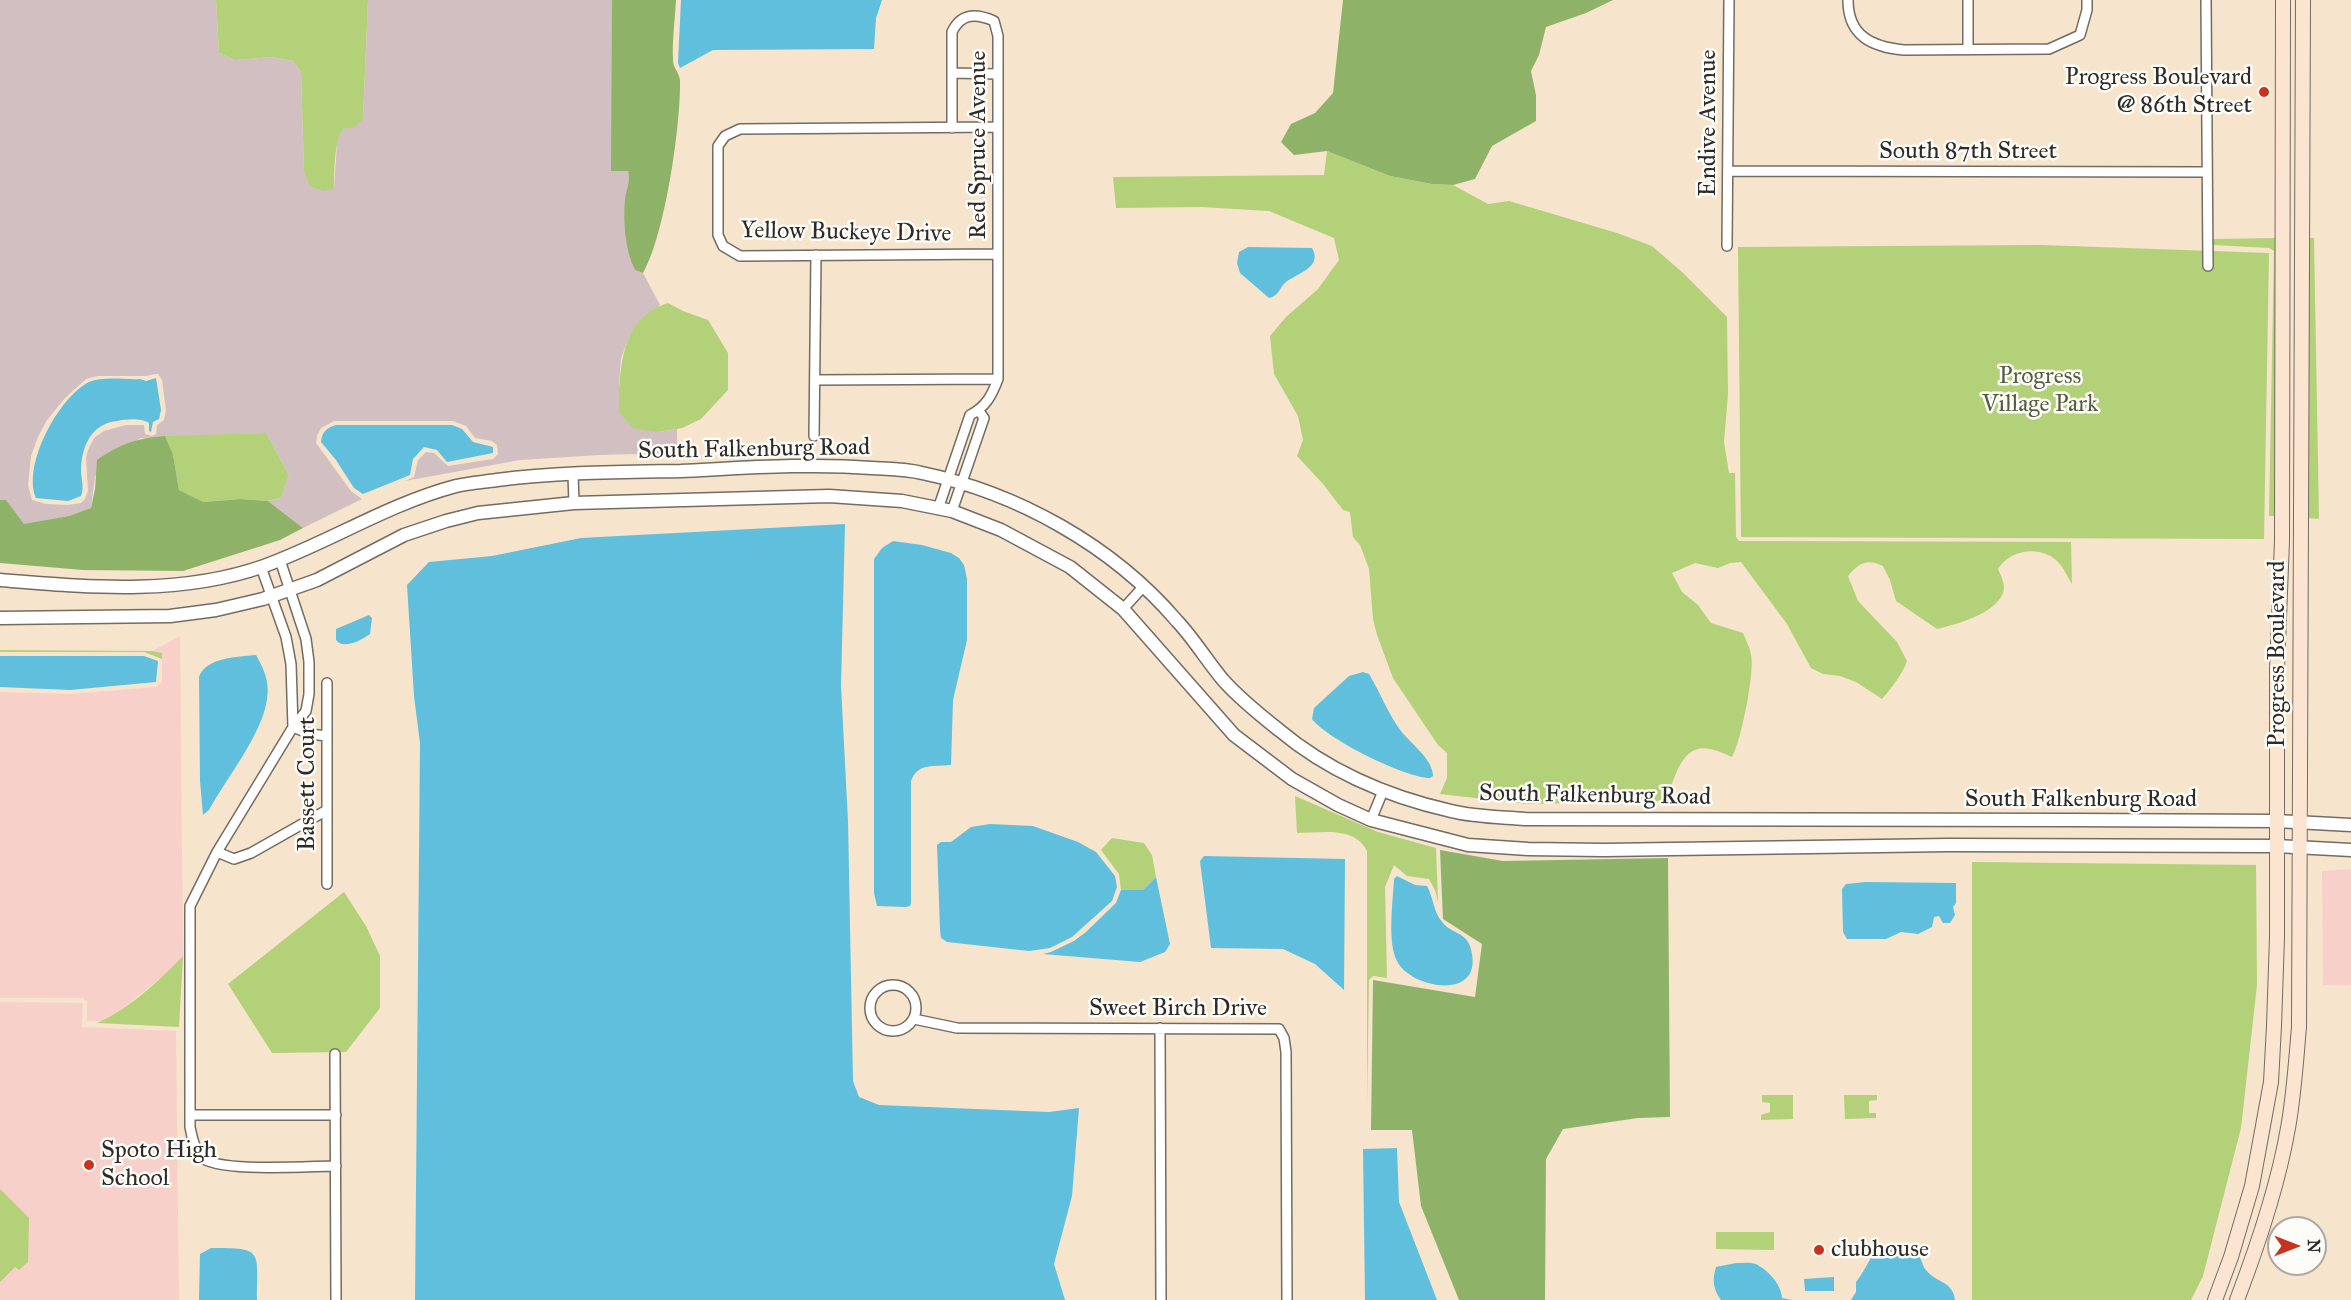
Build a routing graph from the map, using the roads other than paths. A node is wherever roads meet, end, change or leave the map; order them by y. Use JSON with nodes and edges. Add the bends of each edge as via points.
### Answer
{"nodes":[{"id":1,"x":1729,"y":0,"type":"edge"},
{"id":2,"x":1968,"y":0,"type":"edge"},
{"id":3,"x":2087,"y":0,"type":"edge"},
{"id":4,"x":2206,"y":0,"type":"edge"},
{"id":5,"x":2283,"y":0,"type":"edge"},
{"id":6,"x":2303,"y":0,"type":"edge"},
{"id":7,"x":1848,"y":4,"type":"edge"},
{"id":8,"x":1968,"y":50,"type":"junction"},
{"id":9,"x":952,"y":73,"type":"junction"},
{"id":10,"x":998,"y":74,"type":"junction"},
{"id":11,"x":998,"y":127,"type":"junction"},
{"id":12,"x":952,"y":128,"type":"junction"},
{"id":13,"x":2283,"y":129,"type":"junction"},
{"id":14,"x":2303,"y":129,"type":"junction"},
{"id":15,"x":1729,"y":171,"type":"junction"},
{"id":16,"x":2206,"y":172,"type":"junction"},
{"id":17,"x":2302,"y":231,"type":"junction"},
{"id":18,"x":1728,"y":246,"type":"dead end"},
{"id":19,"x":998,"y":254,"type":"junction"},
{"id":20,"x":816,"y":255,"type":"junction"},
{"id":21,"x":2282,"y":265,"type":"junction"},
{"id":22,"x":2208,"y":266,"type":"dead end"},
{"id":23,"x":998,"y":379,"type":"junction"},
{"id":24,"x":815,"y":380,"type":"junction"},
{"id":25,"x":979,"y":411,"type":"junction"},
{"id":26,"x":2302,"y":420,"type":"junction"},
{"id":27,"x":964,"y":432,"type":"junction"},
{"id":28,"x":814,"y":436,"type":"dead end"},
{"id":29,"x":976,"y":436,"type":"junction"},
{"id":30,"x":573,"y":474,"type":"junction"},
{"id":31,"x":948,"y":479,"type":"junction"},
{"id":32,"x":962,"y":483,"type":"junction"},
{"id":33,"x":574,"y":503,"type":"junction"},
{"id":34,"x":938,"y":509,"type":"junction"},
{"id":35,"x":952,"y":512,"type":"junction"},
{"id":36,"x":280,"y":560,"type":"junction"},
{"id":37,"x":261,"y":567,"type":"junction"},
{"id":38,"x":0,"y":580,"type":"edge"},
{"id":39,"x":1143,"y":588,"type":"junction"},
{"id":40,"x":290,"y":589,"type":"junction"},
{"id":41,"x":271,"y":596,"type":"junction"},
{"id":42,"x":1123,"y":609,"type":"junction"},
{"id":43,"x":0,"y":618,"type":"edge"},
{"id":44,"x":309,"y":662,"type":"junction"},
{"id":45,"x":291,"y":664,"type":"junction"},
{"id":46,"x":327,"y":683,"type":"dead end"},
{"id":47,"x":293,"y":727,"type":"junction"},
{"id":48,"x":327,"y":736,"type":"junction"},
{"id":49,"x":1383,"y":791,"type":"junction"},
{"id":50,"x":327,"y":810,"type":"junction"},
{"id":51,"x":1371,"y":820,"type":"junction"},
{"id":52,"x":2276,"y":821,"type":"junction"},
{"id":53,"x":2300,"y":823,"type":"junction"},
{"id":54,"x":2351,"y":825,"type":"edge"},
{"id":55,"x":2276,"y":846,"type":"junction"},
{"id":56,"x":2300,"y":848,"type":"junction"},
{"id":57,"x":2351,"y":850,"type":"edge"},
{"id":58,"x":217,"y":852,"type":"junction"},
{"id":59,"x":327,"y":884,"type":"dead end"},
{"id":60,"x":914,"y":1019,"type":"junction"},
{"id":61,"x":1160,"y":1028,"type":"junction"},
{"id":62,"x":336,"y":1054,"type":"dead end"},
{"id":63,"x":190,"y":1115,"type":"junction"},
{"id":64,"x":336,"y":1115,"type":"junction"},
{"id":65,"x":336,"y":1166,"type":"junction"},
{"id":66,"x":336,"y":1300,"type":"edge"},
{"id":67,"x":1161,"y":1300,"type":"edge"},
{"id":68,"x":1287,"y":1300,"type":"edge"},
{"id":69,"x":2215,"y":1300,"type":"edge"},
{"id":70,"x":2237,"y":1300,"type":"edge"}],
"edges":[{"from":1,"to":15,"type":"street","name":"Endive Avenue"},
{"from":2,"to":8,"type":"street"},
{"from":3,"to":8,"type":"street","via":[[2080,35],[2049,50]]},
{"from":4,"to":16,"type":"street"},
{"from":5,"to":13,"type":"main road","name":"Progress Boulevard"},
{"from":6,"to":14,"type":"main road","name":"Progress Boulevard"},
{"from":7,"to":8,"type":"street","via":[[1852,21],[1871,44],[1904,50]]},
{"from":9,"to":10,"type":"street"},
{"from":9,"to":10,"type":"street","name":"Red Spruce Avenue","via":[[952,32],[956,23],[967,15],[982,15],[993,21],[998,36]]},
{"from":9,"to":12,"type":"street","name":"Red Spruce Avenue"},
{"from":10,"to":11,"type":"street","name":"Red Spruce Avenue"},
{"from":11,"to":12,"type":"street","name":"Yellow Buckeye Drive"},
{"from":11,"to":19,"type":"street","name":"Red Spruce Avenue"},
{"from":12,"to":20,"type":"street","name":"Yellow Buckeye Drive","via":[[740,129],[725,136],[718,146],[718,235],[723,246],[740,256]]},
{"from":13,"to":14,"type":"main road"},
{"from":13,"to":21,"type":"main road","name":"Progress Boulevard"},
{"from":14,"to":17,"type":"main road","name":"Progress Boulevard"},
{"from":15,"to":16,"type":"street","name":"South 87th Street"},
{"from":15,"to":18,"type":"street","name":"Endive Avenue"},
{"from":16,"to":22,"type":"street"},
{"from":17,"to":21,"type":"main road","via":[[2292,261]]},
{"from":17,"to":26,"type":"main road","name":"Progress Boulevard"},
{"from":19,"to":20,"type":"street","name":"Yellow Buckeye Drive"},
{"from":19,"to":23,"type":"street","name":"Red Spruce Avenue"},
{"from":20,"to":24,"type":"street"},
{"from":21,"to":26,"type":"main road","via":[[2294,279],[2294,393]]},
{"from":21,"to":52,"type":"main road","name":"Progress Boulevard"},
{"from":23,"to":24,"type":"street"},
{"from":23,"to":25,"type":"street","name":"Red Spruce Avenue","via":[[992,397]]},
{"from":24,"to":28,"type":"street"},
{"from":25,"to":27,"type":"street","name":"Red Spruce Avenue","via":[[970,415]]},
{"from":25,"to":29,"type":"street","name":"Red Spruce Avenue","via":[[984,418]]},
{"from":26,"to":53,"type":"main road","name":"Progress Boulevard"},
{"from":27,"to":29,"type":"street"},
{"from":27,"to":31,"type":"street","name":"Red Spruce Avenue"},
{"from":29,"to":32,"type":"street","name":"Red Spruce Avenue"},
{"from":30,"to":31,"type":"street","name":"South Falkenburg Road","via":[[837,465],[918,471]]},
{"from":30,"to":33,"type":"street"},
{"from":30,"to":36,"type":"street","name":"South Falkenburg Road","via":[[461,485],[408,501]]},
{"from":31,"to":32,"type":"street","name":"South Falkenburg Road"},
{"from":31,"to":34,"type":"street","name":"Red Spruce Avenue"},
{"from":32,"to":35,"type":"street","name":"Red Spruce Avenue"},
{"from":32,"to":39,"type":"street","name":"South Falkenburg Road","via":[[1020,504],[1091,544]]},
{"from":33,"to":34,"type":"street","name":"South Falkenburg Road","via":[[829,496],[902,501]]},
{"from":33,"to":40,"type":"street","name":"South Falkenburg Road","via":[[478,513],[446,521],[404,535]]},
{"from":34,"to":35,"type":"street","name":"South Falkenburg Road"},
{"from":35,"to":42,"type":"street","name":"South Falkenburg Road","via":[[1001,530],[1070,567]]},
{"from":36,"to":37,"type":"street","name":"South Falkenburg Road"},
{"from":36,"to":40,"type":"street"},
{"from":37,"to":38,"type":"street","name":"South Falkenburg Road","via":[[178,585],[138,588]]},
{"from":37,"to":41,"type":"street"},
{"from":39,"to":42,"type":"street"},
{"from":39,"to":49,"type":"street","name":"South Falkenburg Road","via":[[1176,619],[1226,683],[1280,732],[1352,777]]},
{"from":40,"to":41,"type":"street","name":"South Falkenburg Road"},
{"from":40,"to":44,"type":"street"},
{"from":41,"to":43,"type":"street","name":"South Falkenburg Road","via":[[216,610],[170,616]]},
{"from":41,"to":45,"type":"street"},
{"from":42,"to":51,"type":"street","name":"South Falkenburg Road","via":[[1234,735],[1292,779]]},
{"from":44,"to":45,"type":"street"},
{"from":44,"to":47,"type":"street","via":[[306,711]]},
{"from":45,"to":47,"type":"street"},
{"from":46,"to":48,"type":"street","name":"Bassett Court"},
{"from":47,"to":48,"type":"street"},
{"from":47,"to":58,"type":"street"},
{"from":48,"to":50,"type":"street","name":"Bassett Court"},
{"from":49,"to":51,"type":"street"},
{"from":49,"to":52,"type":"street","name":"South Falkenburg Road","via":[[1454,812],[1525,819]]},
{"from":50,"to":58,"type":"street","via":[[251,853],[234,859]]},
{"from":50,"to":59,"type":"street","name":"Bassett Court"},
{"from":51,"to":55,"type":"street","name":"South Falkenburg Road","via":[[1467,845],[1528,849]]},
{"from":52,"to":53,"type":"street","name":"South Falkenburg Road"},
{"from":52,"to":55,"type":"main road","name":"Progress Boulevard"},
{"from":53,"to":54,"type":"street","name":"South Falkenburg Road"},
{"from":53,"to":56,"type":"main road","name":"Progress Boulevard"},
{"from":55,"to":56,"type":"street","name":"South Falkenburg Road"},
{"from":55,"to":69,"type":"main road","name":"Progress Boulevard","via":[[2271,1082],[2252,1186]]},
{"from":56,"to":57,"type":"street","name":"South Falkenburg Road"},
{"from":56,"to":70,"type":"main road","name":"Progress Boulevard","via":[[2300,1027],[2289,1119],[2275,1184]]},
{"from":58,"to":63,"type":"street","via":[[190,906]]},
{"from":60,"to":60,"type":"street","via":[[894,1032],[879,1027],[870,1014],[872,997],[889,985],[903,987],[914,997]]},
{"from":60,"to":61,"type":"street","name":"Sweet Birch Drive","via":[[957,1028]]},
{"from":61,"to":67,"type":"street"},
{"from":61,"to":68,"type":"street","name":"Sweet Birch Drive","via":[[1268,1028],[1279,1029],[1284,1038]]},
{"from":62,"to":64,"type":"street"},
{"from":63,"to":64,"type":"street"},
{"from":63,"to":65,"type":"street","via":[[194,1145],[201,1157],[214,1164]]},
{"from":64,"to":65,"type":"street"},
{"from":65,"to":66,"type":"street"}]}
